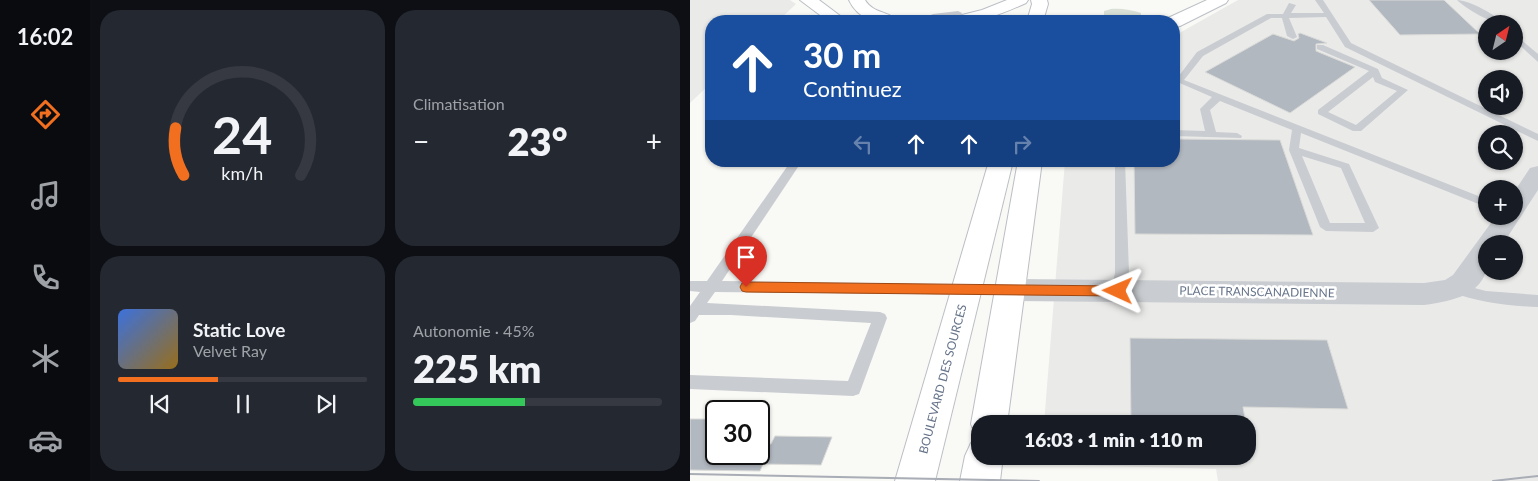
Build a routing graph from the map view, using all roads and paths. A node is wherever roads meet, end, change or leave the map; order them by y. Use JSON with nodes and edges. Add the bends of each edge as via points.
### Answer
{"nodes":[{"id":1,"x":808,"y":0,"type":"edge"},
{"id":2,"x":857,"y":0,"type":"edge"},
{"id":3,"x":1020,"y":0,"type":"edge"},
{"id":4,"x":1039,"y":0,"type":"edge"},
{"id":5,"x":1220,"y":0,"type":"edge"},
{"id":6,"x":1319,"y":0,"type":"edge"},
{"id":7,"x":1461,"y":0,"type":"edge"},
{"id":8,"x":1292,"y":5,"type":"dead end"},
{"id":9,"x":830,"y":15,"type":"edge"},
{"id":10,"x":873,"y":15,"type":"edge"},
{"id":11,"x":978,"y":15,"type":"edge"},
{"id":12,"x":1037,"y":15,"type":"edge"},
{"id":13,"x":1328,"y":15,"type":"junction"},
{"id":14,"x":1488,"y":15,"type":"edge"},
{"id":15,"x":1285,"y":17,"type":"junction"},
{"id":16,"x":1180,"y":19,"type":"edge"},
{"id":17,"x":1293,"y":37,"type":"dead end"},
{"id":18,"x":1348,"y":45,"type":"junction"},
{"id":19,"x":1523,"y":45,"type":"edge"},
{"id":20,"x":1320,"y":47,"type":"dead end"},
{"id":21,"x":1332,"y":52,"type":"junction"},
{"id":22,"x":1538,"y":59,"type":"edge"},
{"id":23,"x":1375,"y":71,"type":"junction"},
{"id":24,"x":1180,"y":80,"type":"edge"},
{"id":25,"x":1180,"y":81,"type":"edge"},
{"id":26,"x":1218,"y":97,"type":"junction"},
{"id":27,"x":1297,"y":128,"type":"junction"},
{"id":28,"x":1180,"y":133,"type":"edge"},
{"id":29,"x":1211,"y":134,"type":"junction"},
{"id":30,"x":1237,"y":136,"type":"dead end"},
{"id":31,"x":1538,"y":138,"type":"edge"},
{"id":32,"x":1294,"y":150,"type":"junction"},
{"id":33,"x":793,"y":167,"type":"edge"},
{"id":34,"x":999,"y":167,"type":"edge"},
{"id":35,"x":1029,"y":167,"type":"edge"},
{"id":36,"x":1120,"y":167,"type":"edge"},
{"id":37,"x":1538,"y":173,"type":"edge"},
{"id":38,"x":1523,"y":196,"type":"edge"},
{"id":39,"x":1478,"y":201,"type":"edge"},
{"id":40,"x":1478,"y":262,"type":"edge"},
{"id":41,"x":690,"y":286,"type":"edge"},
{"id":42,"x":712,"y":286,"type":"junction"},
{"id":43,"x":1456,"y":288,"type":"junction"},
{"id":44,"x":967,"y":290,"type":"junction"},
{"id":45,"x":1008,"y":290,"type":"junction"},
{"id":46,"x":1118,"y":291,"type":"junction"},
{"id":47,"x":1538,"y":300,"type":"edge"},
{"id":48,"x":693,"y":313,"type":"edge"},
{"id":49,"x":690,"y":382,"type":"edge"},
{"id":50,"x":990,"y":415,"type":"edge"},
{"id":51,"x":983,"y":465,"type":"edge"},
{"id":52,"x":915,"y":481,"type":"edge"},
{"id":53,"x":980,"y":481,"type":"edge"}],
"edges":[{"from":1,"to":9,"type":"main road"},
{"from":2,"to":10,"type":"main road","via":[[862,9]]},
{"from":3,"to":11,"type":"main road"},
{"from":4,"to":12,"type":"main road"},
{"from":5,"to":16,"type":"main road"},
{"from":6,"to":13,"type":"lane"},
{"from":7,"to":14,"type":"lane"},
{"from":8,"to":15,"type":"lane"},
{"from":13,"to":15,"type":"lane"},
{"from":13,"to":18,"type":"lane"},
{"from":15,"to":17,"type":"lane"},
{"from":15,"to":24,"type":"lane","via":[[1270,16],[1200,54]]},
{"from":18,"to":21,"type":"lane"},
{"from":18,"to":31,"type":"lane"},
{"from":19,"to":22,"type":"lane"},
{"from":20,"to":21,"type":"lane"},
{"from":21,"to":23,"type":"lane"},
{"from":23,"to":23,"type":"lane","via":[[1378,80],[1403,90],[1357,129],[1321,112]]},
{"from":25,"to":26,"type":"lane"},
{"from":26,"to":27,"type":"lane"},
{"from":26,"to":29,"type":"lane","via":[[1206,110]]},
{"from":27,"to":32,"type":"lane"},
{"from":27,"to":39,"type":"lane"},
{"from":28,"to":29,"type":"lane"},
{"from":29,"to":30,"type":"lane"},
{"from":32,"to":32,"type":"lane","via":[[1326,227],[1374,228],[1345,166]]},
{"from":33,"to":42,"type":"lane"},
{"from":34,"to":44,"type":"main road","name":"BOULEVARD DES SOURCES"},
{"from":35,"to":45,"type":"main road"},
{"from":36,"to":46,"type":"lane","via":[[1122,272]]},
{"from":37,"to":38,"type":"street"},
{"from":40,"to":43,"type":"street"},
{"from":41,"to":42,"type":"lane"},
{"from":42,"to":44,"type":"lane"},
{"from":42,"to":48,"type":"lane"},
{"from":43,"to":46,"type":"street","name":"PLACE TRANSCANADIENNE","via":[[1424,294]]},
{"from":43,"to":47,"type":"lane","via":[[1502,300]]},
{"from":44,"to":45,"type":"lane"},
{"from":44,"to":52,"type":"main road","name":"BOULEVARD DES SOURCES"},
{"from":45,"to":46,"type":"street","name":"PLACE TRANSCANADIENNE"},
{"from":45,"to":50,"type":"main road"},
{"from":48,"to":49,"type":"lane","via":[[731,309],[880,318],[853,389]]},
{"from":51,"to":53,"type":"main road"}]}
